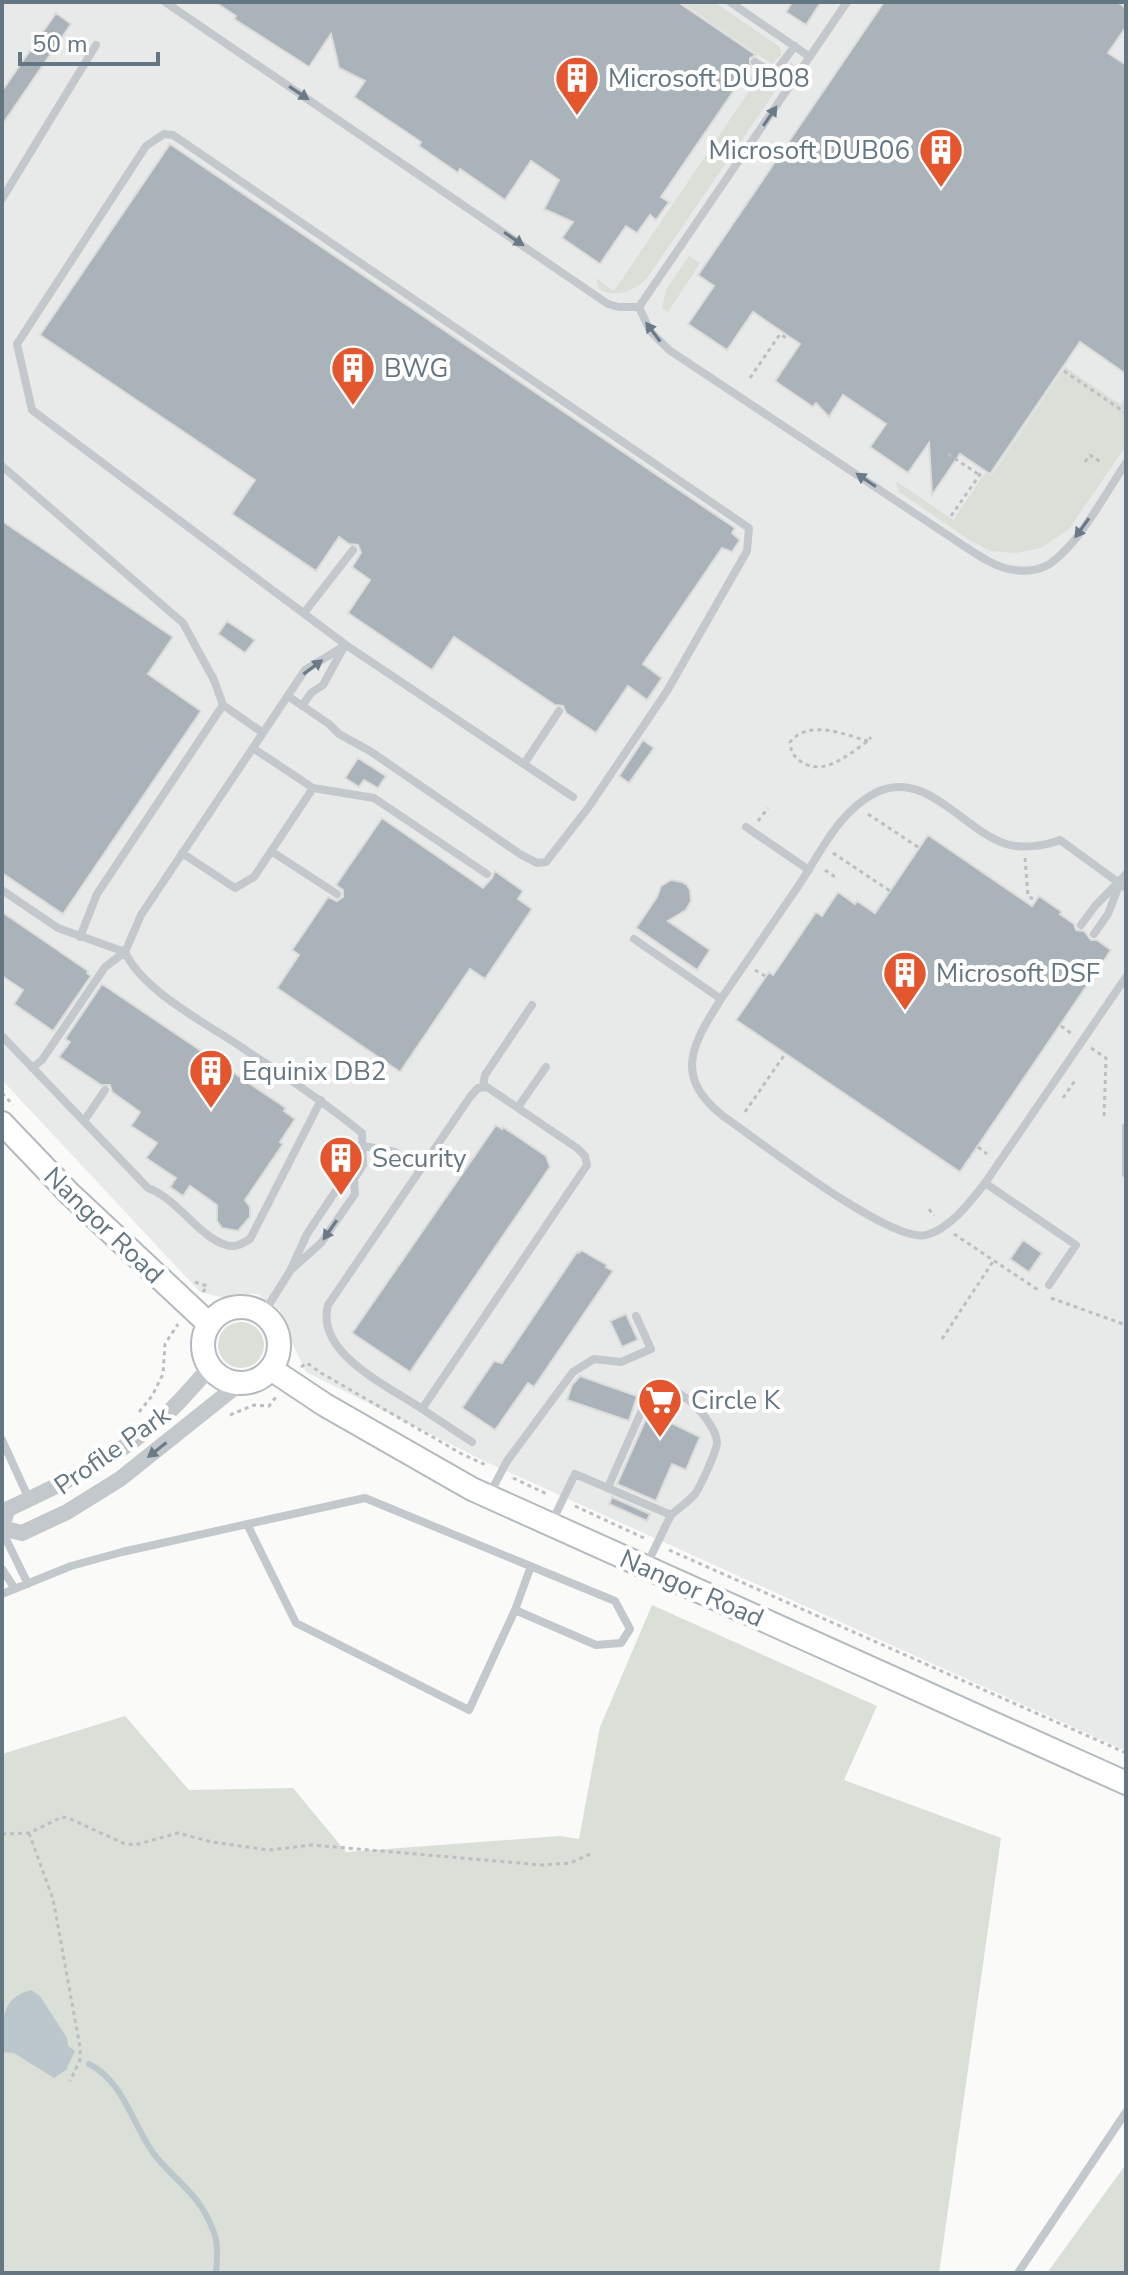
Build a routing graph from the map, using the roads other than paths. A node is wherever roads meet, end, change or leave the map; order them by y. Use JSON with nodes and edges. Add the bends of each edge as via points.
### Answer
{"nodes":[{"id":1,"x":165,"y":2,"type":"edge"},
{"id":2,"x":730,"y":2,"type":"edge"},
{"id":3,"x":847,"y":2,"type":"edge"},
{"id":4,"x":96,"y":45,"type":"dead end"},
{"id":5,"x":795,"y":46,"type":"junction"},
{"id":6,"x":810,"y":57,"type":"junction"},
{"id":7,"x":755,"y":62,"type":"dead end"},
{"id":8,"x":2,"y":199,"type":"edge"},
{"id":9,"x":639,"y":307,"type":"junction"},
{"id":10,"x":1126,"y":463,"type":"edge"},
{"id":11,"x":2,"y":466,"type":"edge"},
{"id":12,"x":353,"y":550,"type":"dead end"},
{"id":13,"x":304,"y":613,"type":"junction"},
{"id":14,"x":346,"y":645,"type":"junction"},
{"id":15,"x":288,"y":696,"type":"junction"},
{"id":16,"x":223,"y":705,"type":"junction"},
{"id":17,"x":302,"y":706,"type":"junction"},
{"id":18,"x":559,"y":711,"type":"dead end"},
{"id":19,"x":263,"y":733,"type":"junction"},
{"id":20,"x":253,"y":748,"type":"junction"},
{"id":21,"x":524,"y":764,"type":"junction"},
{"id":22,"x":313,"y":788,"type":"junction"},
{"id":23,"x":573,"y":797,"type":"dead end"},
{"id":24,"x":746,"y":827,"type":"dead end"},
{"id":25,"x":271,"y":851,"type":"junction"},
{"id":26,"x":182,"y":853,"type":"junction"},
{"id":27,"x":809,"y":870,"type":"junction"},
{"id":28,"x":487,"y":874,"type":"dead end"},
{"id":29,"x":1126,"y":874,"type":"edge"},
{"id":30,"x":1123,"y":886,"type":"edge"},
{"id":31,"x":2,"y":890,"type":"edge"},
{"id":32,"x":337,"y":894,"type":"dead end"},
{"id":33,"x":1081,"y":925,"type":"dead end"},
{"id":34,"x":1094,"y":934,"type":"dead end"},
{"id":35,"x":80,"y":937,"type":"junction"},
{"id":36,"x":634,"y":939,"type":"dead end"},
{"id":37,"x":125,"y":952,"type":"junction"},
{"id":38,"x":1126,"y":977,"type":"edge"},
{"id":39,"x":721,"y":999,"type":"junction"},
{"id":40,"x":532,"y":1005,"type":"dead end"},
{"id":41,"x":2,"y":1036,"type":"edge"},
{"id":42,"x":546,"y":1067,"type":"dead end"},
{"id":43,"x":32,"y":1068,"type":"junction"},
{"id":44,"x":483,"y":1086,"type":"junction"},
{"id":45,"x":105,"y":1090,"type":"dead end"},
{"id":46,"x":321,"y":1100,"type":"junction"},
{"id":47,"x":518,"y":1107,"type":"junction"},
{"id":48,"x":84,"y":1121,"type":"junction"},
{"id":49,"x":2,"y":1123,"type":"edge"},
{"id":50,"x":1126,"y":1127,"type":"edge"},
{"id":51,"x":364,"y":1146,"type":"junction"},
{"id":52,"x":421,"y":1169,"type":"junction"},
{"id":53,"x":1126,"y":1174,"type":"edge"},
{"id":54,"x":354,"y":1179,"type":"junction"},
{"id":55,"x":985,"y":1183,"type":"junction"},
{"id":56,"x":290,"y":1271,"type":"junction"},
{"id":57,"x":1049,"y":1285,"type":"dead end"},
{"id":58,"x":263,"y":1314,"type":"junction"},
{"id":59,"x":636,"y":1316,"type":"dead end"},
{"id":60,"x":209,"y":1324,"type":"junction"},
{"id":61,"x":210,"y":1368,"type":"junction"},
{"id":62,"x":271,"y":1369,"type":"junction"},
{"id":63,"x":239,"y":1384,"type":"junction"},
{"id":64,"x":422,"y":1409,"type":"junction"},
{"id":65,"x":2,"y":1440,"type":"edge"},
{"id":66,"x":472,"y":1442,"type":"dead end"},
{"id":67,"x":608,"y":1487,"type":"junction"},
{"id":68,"x":488,"y":1497,"type":"junction"},
{"id":69,"x":29,"y":1499,"type":"junction"},
{"id":70,"x":671,"y":1515,"type":"junction"},
{"id":71,"x":247,"y":1524,"type":"junction"},
{"id":72,"x":550,"y":1525,"type":"junction"},
{"id":73,"x":2,"y":1528,"type":"edge"},
{"id":74,"x":531,"y":1566,"type":"junction"},
{"id":75,"x":646,"y":1568,"type":"junction"},
{"id":76,"x":2,"y":1569,"type":"edge"},
{"id":77,"x":28,"y":1584,"type":"junction"},
{"id":78,"x":15,"y":1589,"type":"junction"},
{"id":79,"x":2,"y":1594,"type":"edge"},
{"id":80,"x":515,"y":1610,"type":"junction"},
{"id":81,"x":1126,"y":1783,"type":"edge"},
{"id":82,"x":1126,"y":2112,"type":"edge"},
{"id":83,"x":1018,"y":2273,"type":"edge"}],
"edges":[{"from":1,"to":9,"type":"lane","one_way":true,"via":[[608,304]]},
{"from":2,"to":5,"type":"lane"},
{"from":3,"to":6,"type":"lane"},
{"from":4,"to":8,"type":"lane"},
{"from":5,"to":6,"type":"lane"},
{"from":5,"to":7,"type":"lane","via":[[775,72]]},
{"from":9,"to":6,"type":"lane","one_way":true},
{"from":10,"to":9,"type":"lane","one_way":true,"via":[[1051,563],[1035,570],[1002,567],[669,350],[650,331]]},
{"from":11,"to":16,"type":"lane","via":[[183,623]]},
{"from":12,"to":13,"type":"lane"},
{"from":13,"to":14,"type":"lane"},
{"from":13,"to":17,"type":"lane","via":[[32,410],[17,344],[146,146],[164,134],[173,135],[749,528],[747,551],[667,691],[546,862],[520,854]]},
{"from":15,"to":14,"type":"lane","one_way":true,"via":[[305,670]]},
{"from":14,"to":17,"type":"lane","via":[[323,685]]},
{"from":14,"to":21,"type":"lane"},
{"from":15,"to":17,"type":"lane"},
{"from":15,"to":19,"type":"lane"},
{"from":16,"to":19,"type":"lane"},
{"from":16,"to":35,"type":"lane","via":[[97,894]]},
{"from":18,"to":21,"type":"lane"},
{"from":19,"to":20,"type":"lane"},
{"from":20,"to":22,"type":"lane"},
{"from":20,"to":26,"type":"lane"},
{"from":21,"to":23,"type":"lane"},
{"from":22,"to":25,"type":"lane"},
{"from":22,"to":28,"type":"lane","via":[[374,798]]},
{"from":24,"to":27,"type":"lane"},
{"from":25,"to":26,"type":"lane","via":[[254,877],[235,888]]},
{"from":25,"to":32,"type":"lane"},
{"from":26,"to":37,"type":"lane","via":[[141,915]]},
{"from":27,"to":30,"type":"lane","via":[[857,805],[875,792],[896,788],[940,801],[1006,844],[1060,840]]},
{"from":27,"to":39,"type":"lane"},
{"from":29,"to":30,"type":"lane"},
{"from":30,"to":33,"type":"lane","via":[[1095,906]]},
{"from":30,"to":34,"type":"lane"},
{"from":31,"to":35,"type":"lane"},
{"from":35,"to":37,"type":"lane"},
{"from":36,"to":39,"type":"lane"},
{"from":37,"to":43,"type":"lane","via":[[105,967]]},
{"from":37,"to":46,"type":"lane","via":[[130,964],[159,991]]},
{"from":38,"to":55,"type":"lane"},
{"from":39,"to":55,"type":"lane","via":[[692,1057],[693,1080],[705,1102],[869,1217],[900,1232],[924,1236],[942,1228]]},
{"from":40,"to":44,"type":"lane"},
{"from":41,"to":43,"type":"lane"},
{"from":42,"to":47,"type":"lane"},
{"from":43,"to":48,"type":"lane"},
{"from":44,"to":47,"type":"lane"},
{"from":44,"to":52,"type":"lane"},
{"from":45,"to":48,"type":"lane"},
{"from":46,"to":48,"type":"lane","via":[[261,1222],[239,1245],[225,1245],[162,1193],[148,1188]]},
{"from":46,"to":51,"type":"lane","via":[[362,1133]]},
{"from":47,"to":64,"type":"lane","via":[[582,1151],[587,1165]]},
{"from":49,"to":60,"type":"main road","name":"Nangor Road"},
{"from":50,"to":53,"type":"lane"},
{"from":51,"to":52,"type":"lane","via":[[395,1152]]},
{"from":51,"to":54,"type":"lane","via":[[363,1165]]},
{"from":52,"to":64,"type":"lane","via":[[325,1316],[345,1357]]},
{"from":54,"to":56,"type":"lane","via":[[339,1186]]},
{"from":54,"to":56,"type":"lane","one_way":true,"via":[[355,1194],[321,1243]]},
{"from":55,"to":57,"type":"lane","via":[[1076,1245]]},
{"from":56,"to":58,"type":"lane"},
{"from":58,"to":60,"type":"main road","via":[[240,1307],[217,1315]]},
{"from":58,"to":62,"type":"main road","via":[[278,1334]]},
{"from":59,"to":68,"type":"lane","via":[[651,1349],[621,1362],[594,1359],[573,1372]]},
{"from":60,"to":61,"type":"main road","via":[[203,1346]]},
{"from":61,"to":63,"type":"main road"},
{"from":61,"to":69,"type":"street","name":"Profile Park","via":[[163,1417],[119,1450]]},
{"from":62,"to":63,"type":"main road","via":[[257,1380]]},
{"from":62,"to":68,"type":"main road","name":"Nangor Road","via":[[387,1443]]},
{"from":63,"to":73,"type":"street","name":"Profile Park","one_way":true,"via":[[120,1479],[67,1512],[22,1533]]},
{"from":64,"to":66,"type":"lane"},
{"from":65,"to":69,"type":"lane"},
{"from":67,"to":70,"type":"lane"},
{"from":67,"to":70,"type":"lane","via":[[651,1390],[667,1386],[693,1402],[717,1439],[696,1492]]},
{"from":67,"to":72,"type":"lane","via":[[575,1474]]},
{"from":68,"to":72,"type":"main road","name":"Nangor Road"},
{"from":69,"to":73,"type":"street","name":"Profile Park","via":[[8,1509]]},
{"from":70,"to":75,"type":"lane"},
{"from":71,"to":74,"type":"lane","via":[[365,1498]]},
{"from":71,"to":77,"type":"lane","via":[[71,1566]]},
{"from":71,"to":80,"type":"lane","via":[[296,1623],[469,1710]]},
{"from":72,"to":75,"type":"main road","name":"Nangor Road"},
{"from":73,"to":77,"type":"lane"},
{"from":74,"to":80,"type":"lane"},
{"from":74,"to":80,"type":"lane","via":[[615,1601],[630,1629],[621,1643],[596,1645]]},
{"from":75,"to":81,"type":"main road","name":"Nangor Road"},
{"from":76,"to":78,"type":"lane"},
{"from":77,"to":78,"type":"lane"},
{"from":78,"to":79,"type":"lane"},
{"from":82,"to":83,"type":"lane"}]}
